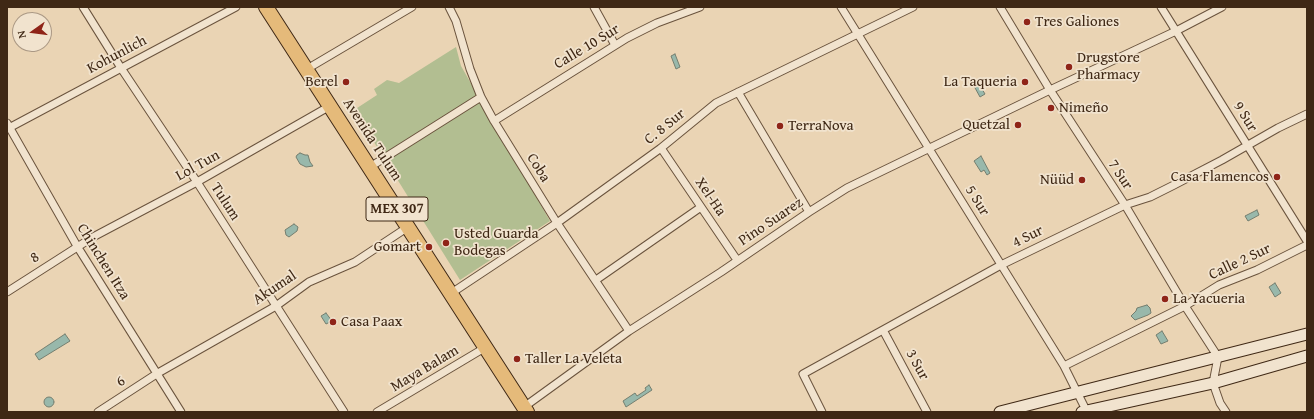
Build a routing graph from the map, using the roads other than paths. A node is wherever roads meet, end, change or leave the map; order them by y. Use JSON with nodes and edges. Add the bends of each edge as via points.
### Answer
{"nodes":[{"id":1,"x":83,"y":7,"type":"edge"},
{"id":2,"x":236,"y":7,"type":"edge"},
{"id":3,"x":266,"y":7,"type":"edge"},
{"id":4,"x":412,"y":7,"type":"edge"},
{"id":5,"x":450,"y":7,"type":"edge"},
{"id":6,"x":594,"y":7,"type":"edge"},
{"id":7,"x":700,"y":7,"type":"edge"},
{"id":8,"x":841,"y":7,"type":"edge"},
{"id":9,"x":913,"y":7,"type":"edge"},
{"id":10,"x":1000,"y":7,"type":"edge"},
{"id":11,"x":1160,"y":7,"type":"edge"},
{"id":12,"x":1222,"y":7,"type":"edge"},
{"id":13,"x":1176,"y":31,"type":"junction"},
{"id":14,"x":857,"y":34,"type":"junction"},
{"id":15,"x":615,"y":45,"type":"junction"},
{"id":16,"x":120,"y":68,"type":"junction"},
{"id":17,"x":307,"y":70,"type":"junction"},
{"id":18,"x":1050,"y":90,"type":"junction"},
{"id":19,"x":738,"y":92,"type":"junction"},
{"id":20,"x":481,"y":98,"type":"junction"},
{"id":21,"x":330,"y":106,"type":"junction"},
{"id":22,"x":1307,"y":114,"type":"edge"},
{"id":23,"x":494,"y":121,"type":"junction"},
{"id":24,"x":8,"y":126,"type":"edge"},
{"id":25,"x":1248,"y":146,"type":"junction"},
{"id":26,"x":661,"y":148,"type":"junction"},
{"id":27,"x":930,"y":148,"type":"junction"},
{"id":28,"x":370,"y":167,"type":"junction"},
{"id":29,"x":197,"y":182,"type":"junction"},
{"id":30,"x":1125,"y":205,"type":"junction"},
{"id":31,"x":701,"y":207,"type":"junction"},
{"id":32,"x":809,"y":212,"type":"junction"},
{"id":33,"x":557,"y":223,"type":"junction"},
{"id":34,"x":408,"y":227,"type":"junction"},
{"id":35,"x":1307,"y":241,"type":"edge"},
{"id":36,"x":1307,"y":245,"type":"edge"},
{"id":37,"x":77,"y":246,"type":"junction"},
{"id":38,"x":737,"y":260,"type":"junction"},
{"id":39,"x":1001,"y":265,"type":"junction"},
{"id":40,"x":596,"y":280,"type":"junction"},
{"id":41,"x":7,"y":292,"type":"edge"},
{"id":42,"x":450,"y":294,"type":"junction"},
{"id":43,"x":276,"y":306,"type":"junction"},
{"id":44,"x":1185,"y":306,"type":"junction"},
{"id":45,"x":883,"y":330,"type":"junction"},
{"id":46,"x":630,"y":331,"type":"junction"},
{"id":47,"x":1307,"y":334,"type":"edge"},
{"id":48,"x":486,"y":348,"type":"junction"},
{"id":49,"x":1307,"y":356,"type":"edge"},
{"id":50,"x":1218,"y":357,"type":"junction"},
{"id":51,"x":1064,"y":366,"type":"junction"},
{"id":52,"x":158,"y":373,"type":"junction"},
{"id":53,"x":1213,"y":384,"type":"junction"},
{"id":54,"x":1077,"y":392,"type":"junction"},
{"id":55,"x":525,"y":410,"type":"edge"},
{"id":56,"x":1106,"y":410,"type":"edge"},
{"id":57,"x":98,"y":412,"type":"edge"},
{"id":58,"x":181,"y":412,"type":"edge"},
{"id":59,"x":344,"y":412,"type":"edge"},
{"id":60,"x":377,"y":412,"type":"edge"},
{"id":61,"x":822,"y":412,"type":"edge"},
{"id":62,"x":927,"y":412,"type":"edge"},
{"id":63,"x":1000,"y":412,"type":"edge"},
{"id":64,"x":1085,"y":412,"type":"edge"},
{"id":65,"x":1226,"y":412,"type":"edge"}],
"edges":[{"from":1,"to":16,"type":"street","name":"Tulum"},
{"from":2,"to":16,"type":"street","name":"Kohunlich"},
{"from":3,"to":17,"type":"highway","name":"Avenida Tulum","number":"MEX 307"},
{"from":4,"to":17,"type":"street"},
{"from":5,"to":20,"type":"street","name":"Coba"},
{"from":6,"to":15,"type":"street"},
{"from":7,"to":15,"type":"street","name":"Calle 10 Sur","via":[[657,23]]},
{"from":8,"to":14,"type":"street","name":"5 Sur"},
{"from":9,"to":14,"type":"street","name":"C. 8 Sur"},
{"from":10,"to":18,"type":"street","name":"7 Sur"},
{"from":11,"to":13,"type":"street","name":"9 Sur"},
{"from":12,"to":13,"type":"street","name":"Pino Suarez"},
{"from":13,"to":18,"type":"street","name":"Pino Suarez"},
{"from":13,"to":25,"type":"street","name":"9 Sur"},
{"from":14,"to":19,"type":"street","name":"C. 8 Sur"},
{"from":14,"to":27,"type":"street","name":"5 Sur"},
{"from":15,"to":23,"type":"street","name":"Calle 10 Sur"},
{"from":16,"to":24,"type":"street","name":"Kohunlich"},
{"from":16,"to":29,"type":"street","name":"Tulum"},
{"from":17,"to":21,"type":"highway","name":"Avenida Tulum","number":"MEX 307"},
{"from":18,"to":27,"type":"street","name":"Pino Suarez"},
{"from":18,"to":30,"type":"street","name":"7 Sur"},
{"from":19,"to":26,"type":"street","name":"C. 8 Sur","via":[[716,103]]},
{"from":19,"to":32,"type":"street"},
{"from":20,"to":23,"type":"street","name":"Coba"},
{"from":20,"to":28,"type":"street"},
{"from":21,"to":28,"type":"highway","name":"Avenida Tulum","number":"MEX 307"},
{"from":21,"to":29,"type":"street","name":"Lol Tun"},
{"from":22,"to":25,"type":"street","name":"4 Sur"},
{"from":23,"to":33,"type":"street","name":"Coba"},
{"from":24,"to":37,"type":"street","name":"Chinchen Itza"},
{"from":25,"to":30,"type":"street","name":"4 Sur","via":[[1156,194]]},
{"from":25,"to":35,"type":"street","name":"9 Sur"},
{"from":26,"to":31,"type":"street","name":"Xel-Ha"},
{"from":26,"to":33,"type":"street","name":"C. 8 Sur"},
{"from":27,"to":32,"type":"street","name":"Pino Suarez","via":[[847,188]]},
{"from":27,"to":39,"type":"street","name":"5 Sur"},
{"from":28,"to":34,"type":"highway","name":"Avenida Tulum","number":"MEX 307"},
{"from":29,"to":37,"type":"street","name":"Lol Tun"},
{"from":29,"to":43,"type":"street","name":"Tulum"},
{"from":30,"to":39,"type":"street","name":"4 Sur"},
{"from":30,"to":44,"type":"street","name":"7 Sur"},
{"from":31,"to":38,"type":"street","name":"Xel-Ha"},
{"from":31,"to":40,"type":"street"},
{"from":32,"to":38,"type":"street","name":"Pino Suarez"},
{"from":33,"to":40,"type":"street","name":"Coba"},
{"from":33,"to":42,"type":"street","name":"C. 8 Sur"},
{"from":34,"to":42,"type":"highway","name":"Avenida Tulum","number":"MEX 307"},
{"from":34,"to":43,"type":"street","name":"Akumal","via":[[355,262],[309,282]]},
{"from":36,"to":44,"type":"street","name":"Calle 2 Sur","via":[[1219,285]]},
{"from":37,"to":41,"type":"street","name":"8"},
{"from":37,"to":52,"type":"street","name":"Chinchen Itza"},
{"from":38,"to":46,"type":"street","name":"Pino Suarez"},
{"from":39,"to":45,"type":"street","name":"4 Sur"},
{"from":39,"to":51,"type":"street","name":"5 Sur"},
{"from":40,"to":46,"type":"street","name":"Coba"},
{"from":42,"to":48,"type":"highway","name":"Avenida Tulum","number":"MEX 307"},
{"from":43,"to":52,"type":"street","name":"Akumal"},
{"from":43,"to":59,"type":"street","name":"Tulum"},
{"from":44,"to":50,"type":"street","name":"7 Sur"},
{"from":44,"to":51,"type":"street","name":"Calle 2 Sur"},
{"from":45,"to":61,"type":"street","name":"4 Sur","via":[[803,374]]},
{"from":45,"to":62,"type":"street","name":"3 Sur"},
{"from":46,"to":55,"type":"street","name":"Pino Suarez"},
{"from":47,"to":50,"type":"street"},
{"from":48,"to":55,"type":"highway","name":"Avenida Tulum","number":"MEX 307"},
{"from":48,"to":60,"type":"street","name":"Maya Balam"},
{"from":49,"to":53,"type":"street"},
{"from":50,"to":53,"type":"street"},
{"from":50,"to":54,"type":"street"},
{"from":51,"to":54,"type":"street","name":"5 Sur"},
{"from":52,"to":57,"type":"street","name":"6"},
{"from":52,"to":58,"type":"street","name":"Chinchen Itza"},
{"from":53,"to":56,"type":"street"},
{"from":53,"to":65,"type":"street"},
{"from":54,"to":63,"type":"street"},
{"from":54,"to":64,"type":"street","name":"5 Sur"},
{"from":56,"to":64,"type":"street"}]}
